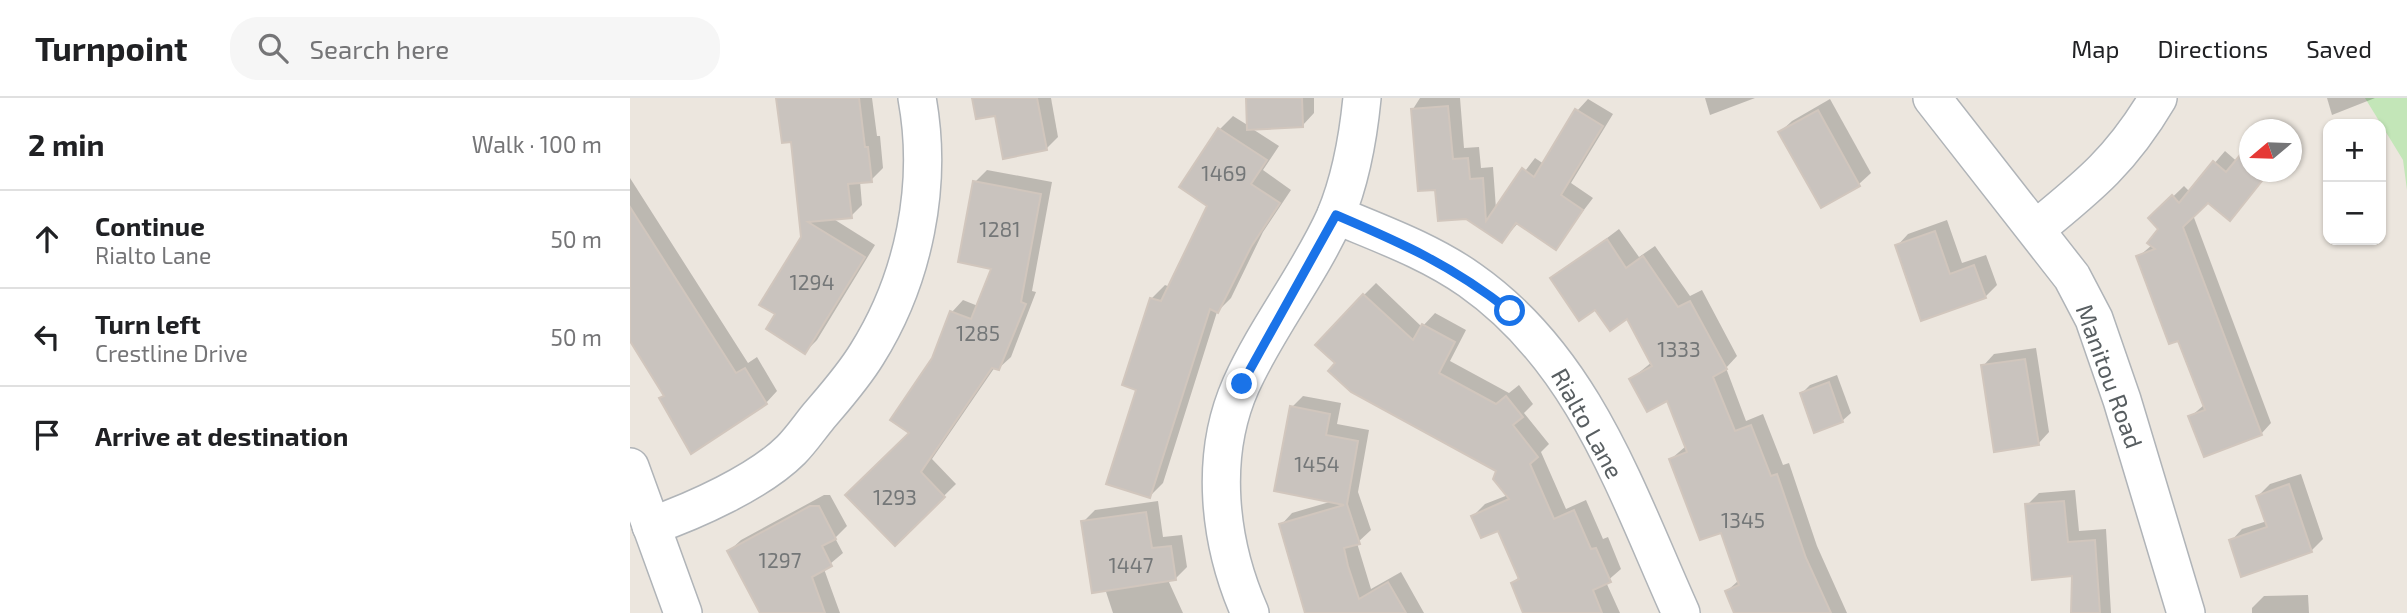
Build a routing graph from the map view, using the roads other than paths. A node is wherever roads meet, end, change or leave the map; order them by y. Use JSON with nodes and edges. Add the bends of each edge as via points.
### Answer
{"nodes":[{"id":1,"x":917,"y":98,"type":"edge"},
{"id":2,"x":1362,"y":98,"type":"edge"},
{"id":3,"x":1931,"y":98,"type":"edge"},
{"id":4,"x":2158,"y":98,"type":"edge"},
{"id":5,"x":1336,"y":215,"type":"junction"},
{"id":6,"x":2036,"y":229,"type":"junction"},
{"id":7,"x":630,"y":467,"type":"edge"},
{"id":8,"x":651,"y":526,"type":"junction"},
{"id":9,"x":683,"y":613,"type":"edge"},
{"id":10,"x":1250,"y":613,"type":"edge"},
{"id":11,"x":1681,"y":613,"type":"edge"},
{"id":12,"x":2186,"y":613,"type":"edge"}],
"edges":[{"from":1,"to":8,"type":"street","via":[[923,157],[920,208],[909,259],[867,354],[790,451],[721,495]]},
{"from":2,"to":5,"type":"street","via":[[1357,144]]},
{"from":3,"to":6,"type":"street","name":"Manitou Road"},
{"from":4,"to":6,"type":"street","via":[[2119,156]]},
{"from":5,"to":10,"type":"street","via":[[1242,384],[1226,440],[1221,484],[1224,528]]},
{"from":5,"to":11,"type":"street","name":"Rialto Lane","via":[[1424,253],[1469,279],[1537,338],[1569,379],[1595,424]]},
{"from":6,"to":12,"type":"street","name":"Manitou Road","via":[[2072,277],[2094,319]]},
{"from":7,"to":8,"type":"street"},
{"from":8,"to":9,"type":"street"}]}
